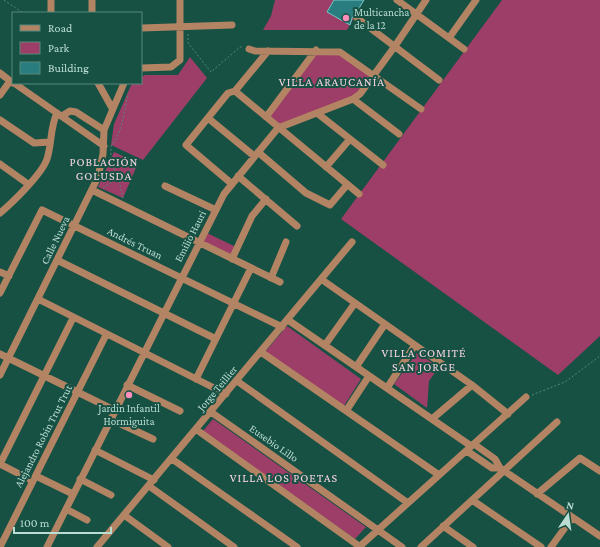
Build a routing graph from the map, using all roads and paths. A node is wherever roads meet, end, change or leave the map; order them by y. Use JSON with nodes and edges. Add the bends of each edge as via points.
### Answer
{"nodes":[{"id":1,"x":4,"y":0,"type":"edge"},
{"id":2,"x":51,"y":0,"type":"edge"},
{"id":3,"x":92,"y":0,"type":"edge"},
{"id":4,"x":180,"y":0,"type":"edge"},
{"id":5,"x":397,"y":0,"type":"edge"},
{"id":6,"x":426,"y":0,"type":"edge"},
{"id":7,"x":476,"y":0,"type":"edge"},
{"id":8,"x":22,"y":12,"type":"edge"},
{"id":9,"x":51,"y":12,"type":"edge"},
{"id":10,"x":92,"y":12,"type":"edge"},
{"id":11,"x":417,"y":14,"type":"junction"},
{"id":12,"x":358,"y":18,"type":"dead end"},
{"id":13,"x":232,"y":25,"type":"dead end"},
{"id":14,"x":184,"y":27,"type":"junction"},
{"id":15,"x":142,"y":28,"type":"edge"},
{"id":16,"x":449,"y":38,"type":"junction"},
{"id":17,"x":395,"y":46,"type":"junction"},
{"id":18,"x":247,"y":48,"type":"joint"},
{"id":19,"x":464,"y":49,"type":"dead end"},
{"id":20,"x":316,"y":50,"type":"junction"},
{"id":21,"x":268,"y":51,"type":"junction"},
{"id":22,"x":142,"y":68,"type":"edge"},
{"id":23,"x":0,"y":73,"type":"edge"},
{"id":24,"x":374,"y":75,"type":"junction"},
{"id":25,"x":439,"y":80,"type":"dead end"},
{"id":26,"x":12,"y":82,"type":"edge"},
{"id":27,"x":15,"y":84,"type":"edge"},
{"id":28,"x":99,"y":84,"type":"edge"},
{"id":29,"x":124,"y":84,"type":"edge"},
{"id":30,"x":235,"y":91,"type":"junction"},
{"id":31,"x":128,"y":93,"type":"dead end"},
{"id":32,"x":0,"y":95,"type":"edge"},
{"id":33,"x":353,"y":99,"type":"junction"},
{"id":34,"x":112,"y":108,"type":"junction"},
{"id":35,"x":421,"y":109,"type":"dead end"},
{"id":36,"x":317,"y":113,"type":"junction"},
{"id":37,"x":59,"y":115,"type":"junction"},
{"id":38,"x":266,"y":117,"type":"junction"},
{"id":39,"x":208,"y":118,"type":"junction"},
{"id":40,"x":0,"y":120,"type":"edge"},
{"id":41,"x":278,"y":128,"type":"junction"},
{"id":42,"x":104,"y":130,"type":"junction"},
{"id":43,"x":399,"y":134,"type":"dead end"},
{"id":44,"x":350,"y":139,"type":"junction"},
{"id":45,"x":50,"y":142,"type":"junction"},
{"id":46,"x":104,"y":146,"type":"junction"},
{"id":47,"x":256,"y":154,"type":"junction"},
{"id":48,"x":0,"y":164,"type":"edge"},
{"id":49,"x":383,"y":164,"type":"dead end"},
{"id":50,"x":139,"y":166,"type":"dead end"},
{"id":51,"x":326,"y":167,"type":"junction"},
{"id":52,"x":116,"y":174,"type":"junction"},
{"id":53,"x":122,"y":176,"type":"junction"},
{"id":54,"x":238,"y":176,"type":"junction"},
{"id":55,"x":116,"y":179,"type":"junction"},
{"id":56,"x":118,"y":181,"type":"junction"},
{"id":57,"x":28,"y":184,"type":"junction"},
{"id":58,"x":232,"y":184,"type":"junction"},
{"id":59,"x":347,"y":185,"type":"junction"},
{"id":60,"x":165,"y":186,"type":"dead end"},
{"id":61,"x":94,"y":191,"type":"junction"},
{"id":62,"x":359,"y":194,"type":"dead end"},
{"id":63,"x":123,"y":198,"type":"dead end"},
{"id":64,"x":266,"y":199,"type":"junction"},
{"id":65,"x":216,"y":210,"type":"junction"},
{"id":66,"x":1,"y":212,"type":"edge"},
{"id":67,"x":74,"y":226,"type":"junction"},
{"id":68,"x":297,"y":226,"type":"dead end"},
{"id":69,"x":286,"y":242,"type":"dead end"},
{"id":70,"x":352,"y":242,"type":"dead end"},
{"id":71,"x":200,"y":243,"type":"junction"},
{"id":72,"x":232,"y":259,"type":"junction"},
{"id":73,"x":57,"y":260,"type":"junction"},
{"id":74,"x":251,"y":268,"type":"junction"},
{"id":75,"x":0,"y":272,"type":"edge"},
{"id":76,"x":8,"y":276,"type":"junction"},
{"id":77,"x":181,"y":278,"type":"junction"},
{"id":78,"x":271,"y":278,"type":"junction"},
{"id":79,"x":321,"y":279,"type":"junction"},
{"id":80,"x":280,"y":282,"type":"dead end"},
{"id":81,"x":0,"y":293,"type":"edge"},
{"id":82,"x":38,"y":300,"type":"junction"},
{"id":83,"x":355,"y":303,"type":"junction"},
{"id":84,"x":234,"y":304,"type":"junction"},
{"id":85,"x":164,"y":313,"type":"junction"},
{"id":86,"x":73,"y":318,"type":"junction"},
{"id":87,"x":288,"y":320,"type":"junction"},
{"id":88,"x":385,"y":324,"type":"junction"},
{"id":89,"x":282,"y":327,"type":"junction"},
{"id":90,"x":106,"y":335,"type":"junction"},
{"id":91,"x":216,"y":339,"type":"junction"},
{"id":92,"x":325,"y":345,"type":"junction"},
{"id":93,"x":415,"y":345,"type":"junction"},
{"id":94,"x":261,"y":352,"type":"junction"},
{"id":95,"x":143,"y":353,"type":"junction"},
{"id":96,"x":0,"y":354,"type":"edge"},
{"id":97,"x":600,"y":356,"type":"edge"},
{"id":98,"x":9,"y":358,"type":"junction"},
{"id":99,"x":356,"y":367,"type":"junction"},
{"id":100,"x":0,"y":375,"type":"edge"},
{"id":101,"x":44,"y":376,"type":"junction"},
{"id":102,"x":369,"y":376,"type":"junction"},
{"id":103,"x":196,"y":379,"type":"junction"},
{"id":104,"x":237,"y":381,"type":"junction"},
{"id":105,"x":127,"y":385,"type":"junction"},
{"id":106,"x":472,"y":385,"type":"junction"},
{"id":107,"x":388,"y":388,"type":"junction"},
{"id":108,"x":77,"y":392,"type":"junction"},
{"id":109,"x":226,"y":394,"type":"junction"},
{"id":110,"x":526,"y":397,"type":"joint"},
{"id":111,"x":114,"y":410,"type":"junction"},
{"id":112,"x":180,"y":411,"type":"dead end"},
{"id":113,"x":346,"y":411,"type":"junction"},
{"id":114,"x":211,"y":412,"type":"junction"},
{"id":115,"x":508,"y":414,"type":"junction"},
{"id":116,"x":110,"y":419,"type":"junction"},
{"id":117,"x":432,"y":419,"type":"junction"},
{"id":118,"x":557,"y":422,"type":"dead end"},
{"id":119,"x":196,"y":430,"type":"junction"},
{"id":120,"x":153,"y":439,"type":"dead end"},
{"id":121,"x":471,"y":447,"type":"junction"},
{"id":122,"x":95,"y":450,"type":"junction"},
{"id":123,"x":172,"y":458,"type":"junction"},
{"id":124,"x":0,"y":464,"type":"edge"},
{"id":125,"x":501,"y":470,"type":"junction"},
{"id":126,"x":600,"y":471,"type":"edge"},
{"id":127,"x":439,"y":475,"type":"junction"},
{"id":128,"x":34,"y":478,"type":"junction"},
{"id":129,"x":80,"y":479,"type":"junction"},
{"id":130,"x":154,"y":480,"type":"junction"},
{"id":131,"x":149,"y":486,"type":"junction"},
{"id":132,"x":73,"y":494,"type":"junction"},
{"id":133,"x":537,"y":494,"type":"junction"},
{"id":134,"x":111,"y":495,"type":"dead end"},
{"id":135,"x":472,"y":500,"type":"junction"},
{"id":136,"x":408,"y":503,"type":"junction"},
{"id":137,"x":66,"y":509,"type":"junction"},
{"id":138,"x":124,"y":515,"type":"junction"},
{"id":139,"x":572,"y":518,"type":"junction"},
{"id":140,"x":87,"y":520,"type":"dead end"},
{"id":141,"x":443,"y":526,"type":"junction"},
{"id":142,"x":377,"y":530,"type":"junction"},
{"id":143,"x":600,"y":536,"type":"edge"},
{"id":144,"x":0,"y":547,"type":"edge"},
{"id":145,"x":46,"y":547,"type":"edge"},
{"id":146,"x":98,"y":547,"type":"edge"},
{"id":147,"x":168,"y":547,"type":"edge"},
{"id":148,"x":234,"y":547,"type":"edge"},
{"id":149,"x":297,"y":547,"type":"edge"},
{"id":150,"x":359,"y":547,"type":"edge"},
{"id":151,"x":402,"y":547,"type":"edge"},
{"id":152,"x":421,"y":547,"type":"edge"},
{"id":153,"x":473,"y":547,"type":"edge"},
{"id":154,"x":541,"y":547,"type":"edge"},
{"id":155,"x":551,"y":547,"type":"edge"}],
"edges":[{"from":1,"to":8,"type":"path"},
{"from":2,"to":9,"type":"street"},
{"from":3,"to":10,"type":"street"},
{"from":4,"to":14,"type":"street"},
{"from":5,"to":11,"type":"street"},
{"from":6,"to":11,"type":"street","name":"Emilio Hauri"},
{"from":7,"to":16,"type":"street"},
{"from":11,"to":16,"type":"street"},
{"from":11,"to":17,"type":"street","name":"Emilio Hauri"},
{"from":12,"to":17,"type":"street"},
{"from":13,"to":14,"type":"street"},
{"from":14,"to":15,"type":"street"},
{"from":14,"to":18,"type":"path","via":[[188,43],[211,72],[240,47]]},
{"from":14,"to":22,"type":"street","via":[[178,63],[171,67]]},
{"from":16,"to":19,"type":"street"},
{"from":17,"to":24,"type":"street","name":"Emilio Hauri"},
{"from":17,"to":25,"type":"street"},
{"from":18,"to":21,"type":"street"},
{"from":20,"to":21,"type":"street"},
{"from":20,"to":24,"type":"street","via":[[340,52]]},
{"from":20,"to":38,"type":"street"},
{"from":21,"to":30,"type":"street"},
{"from":23,"to":26,"type":"street"},
{"from":24,"to":33,"type":"street","name":"Emilio Hauri"},
{"from":24,"to":35,"type":"street"},
{"from":26,"to":32,"type":"street"},
{"from":27,"to":37,"type":"street"},
{"from":28,"to":34,"type":"street"},
{"from":29,"to":34,"type":"street","name":"Calle Nueva"},
{"from":30,"to":38,"type":"street"},
{"from":30,"to":39,"type":"street","via":[[228,93]]},
{"from":31,"to":52,"type":"path","via":[[119,131],[111,146],[111,159]]},
{"from":33,"to":36,"type":"street","name":"Emilio Hauri"},
{"from":33,"to":43,"type":"street"},
{"from":34,"to":42,"type":"street","name":"Calle Nueva"},
{"from":36,"to":41,"type":"street","name":"Emilio Hauri"},
{"from":36,"to":44,"type":"street"},
{"from":37,"to":42,"type":"street","via":[[73,111]]},
{"from":37,"to":45,"type":"street","via":[[54,121]]},
{"from":37,"to":46,"type":"street"},
{"from":38,"to":41,"type":"street"},
{"from":39,"to":47,"type":"street"},
{"from":39,"to":58,"type":"street","via":[[186,145]]},
{"from":40,"to":45,"type":"street","via":[[34,143]]},
{"from":41,"to":47,"type":"street","name":"Emilio Hauri"},
{"from":41,"to":51,"type":"street"},
{"from":42,"to":46,"type":"street","name":"Calle Nueva"},
{"from":44,"to":49,"type":"street"},
{"from":44,"to":51,"type":"street"},
{"from":45,"to":57,"type":"street","via":[[46,160]]},
{"from":46,"to":61,"type":"street","name":"Calle Nueva"},
{"from":47,"to":54,"type":"street","name":"Emilio Hauri"},
{"from":47,"to":59,"type":"street","via":[[306,193],[330,205]]},
{"from":48,"to":57,"type":"street"},
{"from":50,"to":53,"type":"path"},
{"from":51,"to":59,"type":"street"},
{"from":52,"to":53,"type":"path"},
{"from":52,"to":55,"type":"path"},
{"from":53,"to":56,"type":"path"},
{"from":54,"to":58,"type":"street","name":"Emilio Hauri"},
{"from":54,"to":64,"type":"street"},
{"from":55,"to":56,"type":"path"},
{"from":55,"to":61,"type":"path"},
{"from":56,"to":63,"type":"path"},
{"from":57,"to":66,"type":"street"},
{"from":58,"to":65,"type":"street","name":"Emilio Hauri"},
{"from":59,"to":62,"type":"street"},
{"from":60,"to":65,"type":"street"},
{"from":61,"to":67,"type":"street","name":"Calle Nueva"},
{"from":61,"to":71,"type":"street"},
{"from":64,"to":68,"type":"street"},
{"from":64,"to":72,"type":"street","via":[[252,216]]},
{"from":65,"to":71,"type":"street","name":"Emilio Hauri"},
{"from":67,"to":73,"type":"street","name":"Calle Nueva"},
{"from":67,"to":76,"type":"street","name":"Andrés Truan","via":[[42,210]]},
{"from":67,"to":77,"type":"street","name":"Andrés Truan"},
{"from":69,"to":78,"type":"street"},
{"from":70,"to":79,"type":"street","name":"Jorge Teillier"},
{"from":71,"to":72,"type":"street"},
{"from":71,"to":77,"type":"street","name":"Emilio Hauri"},
{"from":72,"to":74,"type":"street"},
{"from":73,"to":82,"type":"street","name":"Calle Nueva"},
{"from":73,"to":85,"type":"street"},
{"from":74,"to":78,"type":"street"},
{"from":74,"to":84,"type":"street"},
{"from":75,"to":76,"type":"street"},
{"from":76,"to":81,"type":"street"},
{"from":77,"to":84,"type":"street","name":"Andrés Truan"},
{"from":77,"to":85,"type":"street","name":"Emilio Hauri"},
{"from":78,"to":80,"type":"street"},
{"from":79,"to":83,"type":"street"},
{"from":79,"to":87,"type":"street","name":"Jorge Teillier"},
{"from":82,"to":86,"type":"street"},
{"from":82,"to":98,"type":"street","name":"Calle Nueva"},
{"from":83,"to":88,"type":"street"},
{"from":83,"to":92,"type":"street"},
{"from":84,"to":89,"type":"street","name":"Andrés Truan"},
{"from":84,"to":91,"type":"street"},
{"from":85,"to":91,"type":"street"},
{"from":85,"to":95,"type":"street","name":"Emilio Hauri"},
{"from":86,"to":90,"type":"street"},
{"from":86,"to":101,"type":"street"},
{"from":87,"to":89,"type":"street","name":"Jorge Teillier"},
{"from":87,"to":92,"type":"street"},
{"from":88,"to":93,"type":"street"},
{"from":88,"to":99,"type":"street"},
{"from":89,"to":94,"type":"street","name":"Jorge Teillier"},
{"from":90,"to":95,"type":"street"},
{"from":90,"to":108,"type":"street","name":"Alejandro Robin Trut Trut"},
{"from":91,"to":103,"type":"street"},
{"from":92,"to":99,"type":"street"},
{"from":93,"to":106,"type":"street"},
{"from":93,"to":107,"type":"street"},
{"from":94,"to":104,"type":"street","name":"Jorge Teillier"},
{"from":94,"to":113,"type":"street"},
{"from":95,"to":103,"type":"street"},
{"from":95,"to":105,"type":"street","name":"Emilio Hauri"},
{"from":96,"to":98,"type":"street"},
{"from":97,"to":110,"type":"path","via":[[565,382]]},
{"from":98,"to":100,"type":"street","name":"Calle Nueva"},
{"from":98,"to":101,"type":"street"},
{"from":99,"to":102,"type":"street"},
{"from":101,"to":108,"type":"street"},
{"from":101,"to":124,"type":"street"},
{"from":102,"to":107,"type":"street"},
{"from":102,"to":113,"type":"street"},
{"from":103,"to":109,"type":"street"},
{"from":104,"to":109,"type":"street","name":"Jorge Teillier"},
{"from":104,"to":136,"type":"street"},
{"from":105,"to":111,"type":"street","name":"Emilio Hauri"},
{"from":105,"to":112,"type":"street"},
{"from":106,"to":115,"type":"street"},
{"from":106,"to":117,"type":"street"},
{"from":107,"to":117,"type":"street"},
{"from":108,"to":111,"type":"street"},
{"from":108,"to":128,"type":"street","name":"Alejandro Robin Trut Trut"},
{"from":109,"to":114,"type":"street","name":"Jorge Teillier"},
{"from":110,"to":115,"type":"street"},
{"from":111,"to":116,"type":"street","name":"Emilio Hauri"},
{"from":113,"to":127,"type":"street"},
{"from":114,"to":119,"type":"street","name":"Jorge Teillier"},
{"from":114,"to":142,"type":"street","name":"Eusebio Lillo"},
{"from":115,"to":121,"type":"street"},
{"from":116,"to":120,"type":"street"},
{"from":116,"to":122,"type":"street","name":"Emilio Hauri"},
{"from":117,"to":121,"type":"street"},
{"from":118,"to":125,"type":"street"},
{"from":119,"to":123,"type":"street","name":"Jorge Teillier"},
{"from":119,"to":150,"type":"street"},
{"from":121,"to":125,"type":"street","via":[[492,468]]},
{"from":121,"to":127,"type":"street"},
{"from":122,"to":129,"type":"street","name":"Emilio Hauri"},
{"from":122,"to":130,"type":"street"},
{"from":123,"to":130,"type":"street","name":"Jorge Teillier"},
{"from":123,"to":149,"type":"street"},
{"from":124,"to":128,"type":"street"},
{"from":125,"to":133,"type":"street"},
{"from":125,"to":135,"type":"street"},
{"from":126,"to":133,"type":"street","via":[[580,458]]},
{"from":127,"to":136,"type":"street"},
{"from":128,"to":132,"type":"street"},
{"from":128,"to":144,"type":"street","name":"Alejandro Robin Trut Trut"},
{"from":129,"to":132,"type":"street","name":"Emilio Hauri"},
{"from":129,"to":134,"type":"street"},
{"from":130,"to":131,"type":"street","name":"Jorge Teillier"},
{"from":131,"to":138,"type":"street","name":"Jorge Teillier"},
{"from":131,"to":148,"type":"street"},
{"from":132,"to":137,"type":"street","name":"Emilio Hauri"},
{"from":133,"to":139,"type":"street"},
{"from":135,"to":141,"type":"street"},
{"from":135,"to":154,"type":"street"},
{"from":136,"to":142,"type":"street"},
{"from":137,"to":140,"type":"street"},
{"from":137,"to":145,"type":"street","name":"Emilio Hauri"},
{"from":138,"to":146,"type":"street","name":"Jorge Teillier"},
{"from":138,"to":147,"type":"street"},
{"from":139,"to":143,"type":"street"},
{"from":139,"to":155,"type":"street"},
{"from":141,"to":152,"type":"street"},
{"from":141,"to":153,"type":"street"},
{"from":142,"to":150,"type":"street"},
{"from":142,"to":151,"type":"street","name":"Eusebio Lillo"}]}
